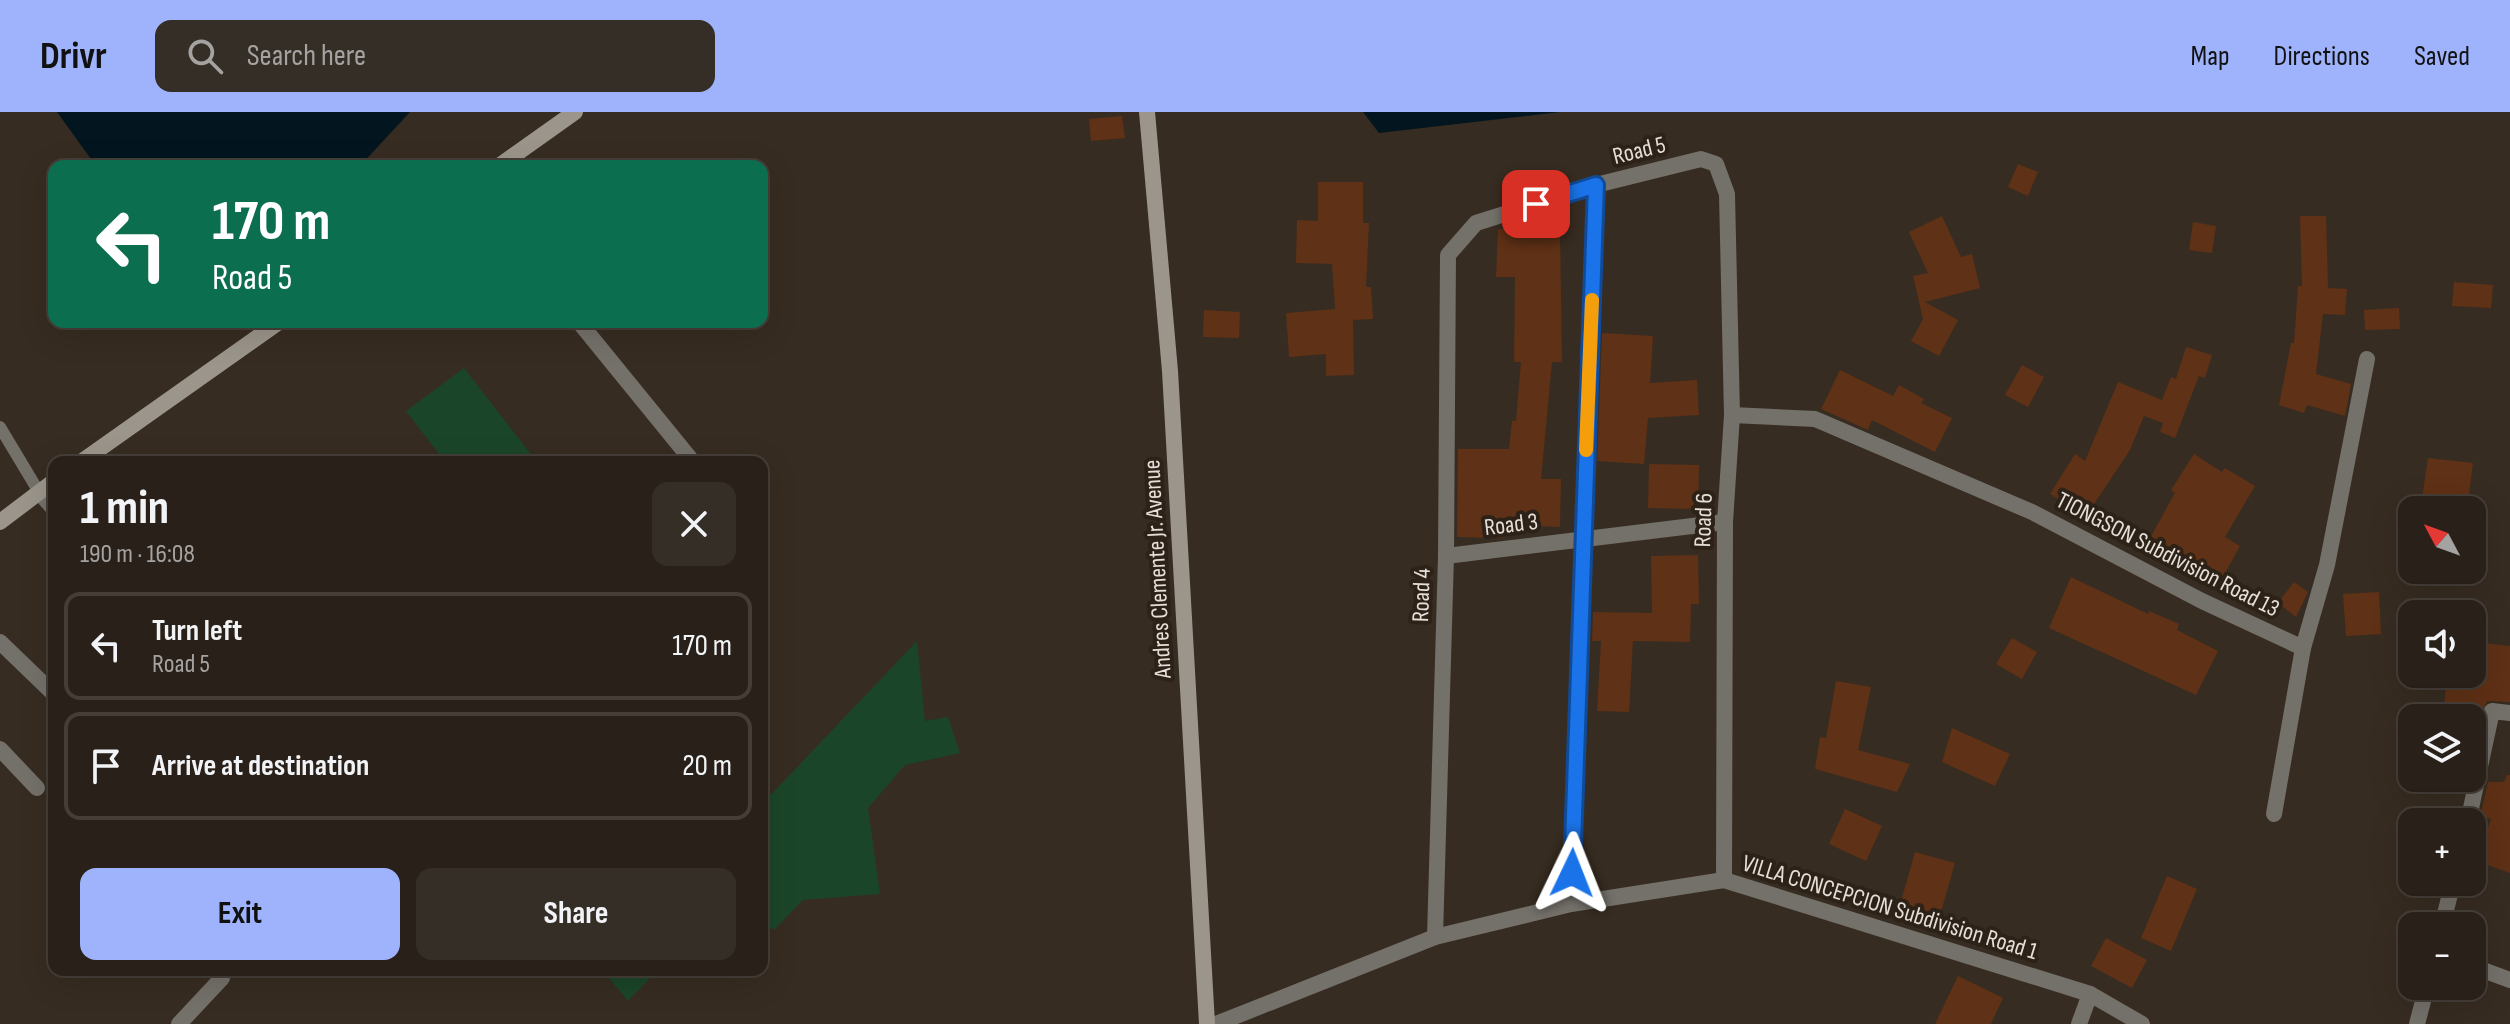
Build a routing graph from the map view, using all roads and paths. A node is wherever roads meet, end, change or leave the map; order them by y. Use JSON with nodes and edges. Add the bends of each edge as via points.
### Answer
{"nodes":[{"id":1,"x":575,"y":112,"type":"edge"},
{"id":2,"x":1147,"y":112,"type":"edge"},
{"id":3,"x":507,"y":160,"type":"edge"},
{"id":4,"x":1716,"y":164,"type":"joint"},
{"id":5,"x":1596,"y":185,"type":"junction"},
{"id":6,"x":1448,"y":255,"type":"joint"},
{"id":7,"x":271,"y":328,"type":"edge"},
{"id":8,"x":584,"y":328,"type":"edge"},
{"id":9,"x":2367,"y":359,"type":"dead end"},
{"id":10,"x":1732,"y":415,"type":"junction"},
{"id":11,"x":0,"y":427,"type":"edge"},
{"id":12,"x":89,"y":456,"type":"edge"},
{"id":13,"x":688,"y":456,"type":"edge"},
{"id":14,"x":48,"y":485,"type":"edge"},
{"id":15,"x":39,"y":492,"type":"junction"},
{"id":16,"x":48,"y":502,"type":"edge"},
{"id":17,"x":0,"y":522,"type":"edge"},
{"id":18,"x":1725,"y":522,"type":"junction"},
{"id":19,"x":1583,"y":538,"type":"junction"},
{"id":20,"x":1446,"y":556,"type":"junction"},
{"id":21,"x":0,"y":642,"type":"edge"},
{"id":22,"x":2303,"y":648,"type":"junction"},
{"id":23,"x":48,"y":688,"type":"edge"},
{"id":24,"x":2510,"y":713,"type":"edge"},
{"id":25,"x":0,"y":749,"type":"edge"},
{"id":26,"x":37,"y":788,"type":"dead end"},
{"id":27,"x":2471,"y":808,"type":"edge"},
{"id":28,"x":2274,"y":814,"type":"dead end"},
{"id":29,"x":1724,"y":880,"type":"junction"},
{"id":30,"x":1571,"y":904,"type":"junction"},
{"id":31,"x":1435,"y":937,"type":"junction"},
{"id":32,"x":2486,"y":971,"type":"edge"},
{"id":33,"x":222,"y":978,"type":"dead end"},
{"id":34,"x":2510,"y":980,"type":"edge"},
{"id":35,"x":2090,"y":994,"type":"junction"},
{"id":36,"x":2423,"y":1000,"type":"edge"},
{"id":37,"x":179,"y":1024,"type":"edge"},
{"id":38,"x":1207,"y":1024,"type":"edge"},
{"id":39,"x":1216,"y":1024,"type":"edge"},
{"id":40,"x":2079,"y":1024,"type":"edge"},
{"id":41,"x":2142,"y":1024,"type":"edge"},
{"id":42,"x":2417,"y":1024,"type":"edge"}],
"edges":[{"from":1,"to":3,"type":"main road"},
{"from":2,"to":38,"type":"main road","name":"Andres Clemente Jr. Avenue","via":[[1170,371]]},
{"from":4,"to":5,"type":"street","name":"Road 5","via":[[1701,159]]},
{"from":4,"to":10,"type":"street","name":"Road 6","via":[[1727,194]]},
{"from":5,"to":6,"type":"street","name":"Road 5","via":[[1476,223]]},
{"from":5,"to":19,"type":"street"},
{"from":6,"to":20,"type":"street","name":"Road 4"},
{"from":7,"to":12,"type":"main road"},
{"from":8,"to":13,"type":"street"},
{"from":9,"to":22,"type":"street","name":"TIONGSON Subdivision Road 13","via":[[2327,565]]},
{"from":10,"to":18,"type":"street","name":"Road 6"},
{"from":10,"to":22,"type":"street","name":"TIONGSON Subdivision Road 13","via":[[1815,419],[2032,512]]},
{"from":11,"to":15,"type":"lane"},
{"from":14,"to":15,"type":"main road"},
{"from":15,"to":16,"type":"street"},
{"from":15,"to":17,"type":"main road"},
{"from":18,"to":19,"type":"street","name":"Road 3"},
{"from":18,"to":29,"type":"street","name":"Road 6"},
{"from":19,"to":20,"type":"street","name":"Road 3"},
{"from":19,"to":30,"type":"street"},
{"from":20,"to":31,"type":"street","name":"Road 4"},
{"from":21,"to":23,"type":"street"},
{"from":22,"to":28,"type":"street"},
{"from":24,"to":27,"type":"street","via":[[2492,711]]},
{"from":25,"to":26,"type":"street"},
{"from":29,"to":30,"type":"street","name":"VILLA CONCEPCION Subdivision Road 1"},
{"from":29,"to":35,"type":"street","name":"VILLA CONCEPCION Subdivision Road 1"},
{"from":30,"to":31,"type":"street","name":"VILLA CONCEPCION Subdivision Road 1"},
{"from":31,"to":39,"type":"street","name":"VILLA CONCEPCION Subdivision Road 1"},
{"from":32,"to":34,"type":"street"},
{"from":33,"to":37,"type":"street"},
{"from":35,"to":40,"type":"street"},
{"from":35,"to":41,"type":"street","name":"VILLA CONCEPCION Subdivision Road 1"},
{"from":36,"to":42,"type":"street"}]}
